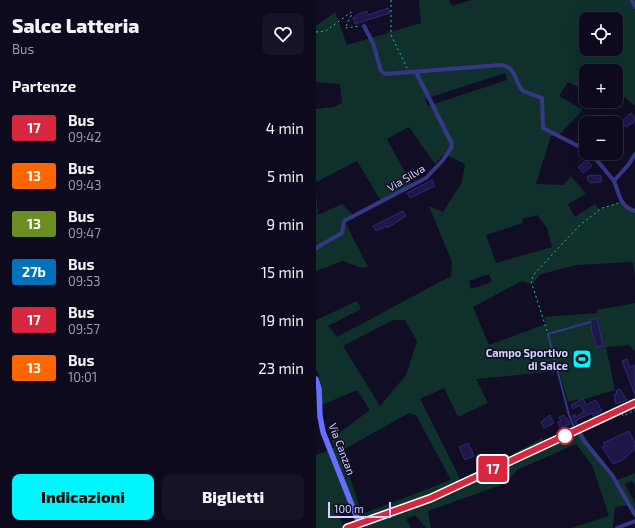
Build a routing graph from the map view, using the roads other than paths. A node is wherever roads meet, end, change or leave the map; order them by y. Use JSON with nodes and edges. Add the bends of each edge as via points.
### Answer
{"nodes":[{"id":1,"x":632,"y":0,"type":"edge"},
{"id":2,"x":635,"y":7,"type":"edge"},
{"id":3,"x":364,"y":26,"type":"road end"},
{"id":4,"x":416,"y":72,"type":"junction"},
{"id":5,"x":579,"y":146,"type":"edge"},
{"id":6,"x":635,"y":154,"type":"edge"},
{"id":7,"x":597,"y":160,"type":"edge"},
{"id":8,"x":614,"y":181,"type":"junction"},
{"id":9,"x":635,"y":211,"type":"edge"},
{"id":10,"x":316,"y":248,"type":"edge"},
{"id":11,"x":590,"y":322,"type":"dead end"},
{"id":12,"x":316,"y":379,"type":"edge"},
{"id":13,"x":635,"y":403,"type":"edge"},
{"id":14,"x":577,"y":430,"type":"junction"},
{"id":15,"x":635,"y":515,"type":"edge"},
{"id":16,"x":635,"y":521,"type":"edge"},
{"id":17,"x":363,"y":524,"type":"edge"},
{"id":18,"x":347,"y":528,"type":"edge"},
{"id":19,"x":617,"y":528,"type":"edge"}],
"edges":[{"from":1,"to":2,"type":"street"},
{"from":3,"to":4,"type":"street","via":[[373,43],[381,71],[385,74]]},
{"from":4,"to":5,"type":"street","via":[[509,67],[523,91],[542,98],[543,128]]},
{"from":4,"to":10,"type":"street","name":"Via Silva","via":[[451,140],[450,150],[426,178],[344,221],[342,233]]},
{"from":6,"to":8,"type":"street"},
{"from":7,"to":8,"type":"street"},
{"from":8,"to":9,"type":"street","via":[[621,202],[625,207]]},
{"from":11,"to":14,"type":"lane","via":[[548,334],[569,415]]},
{"from":12,"to":17,"type":"street","name":"Via Canzan","via":[[323,432]]},
{"from":13,"to":14,"type":"main road"},
{"from":14,"to":15,"type":"street","via":[[612,475]]},
{"from":14,"to":17,"type":"main road","via":[[431,498]]},
{"from":16,"to":19,"type":"street"},
{"from":17,"to":18,"type":"main road"}]}
